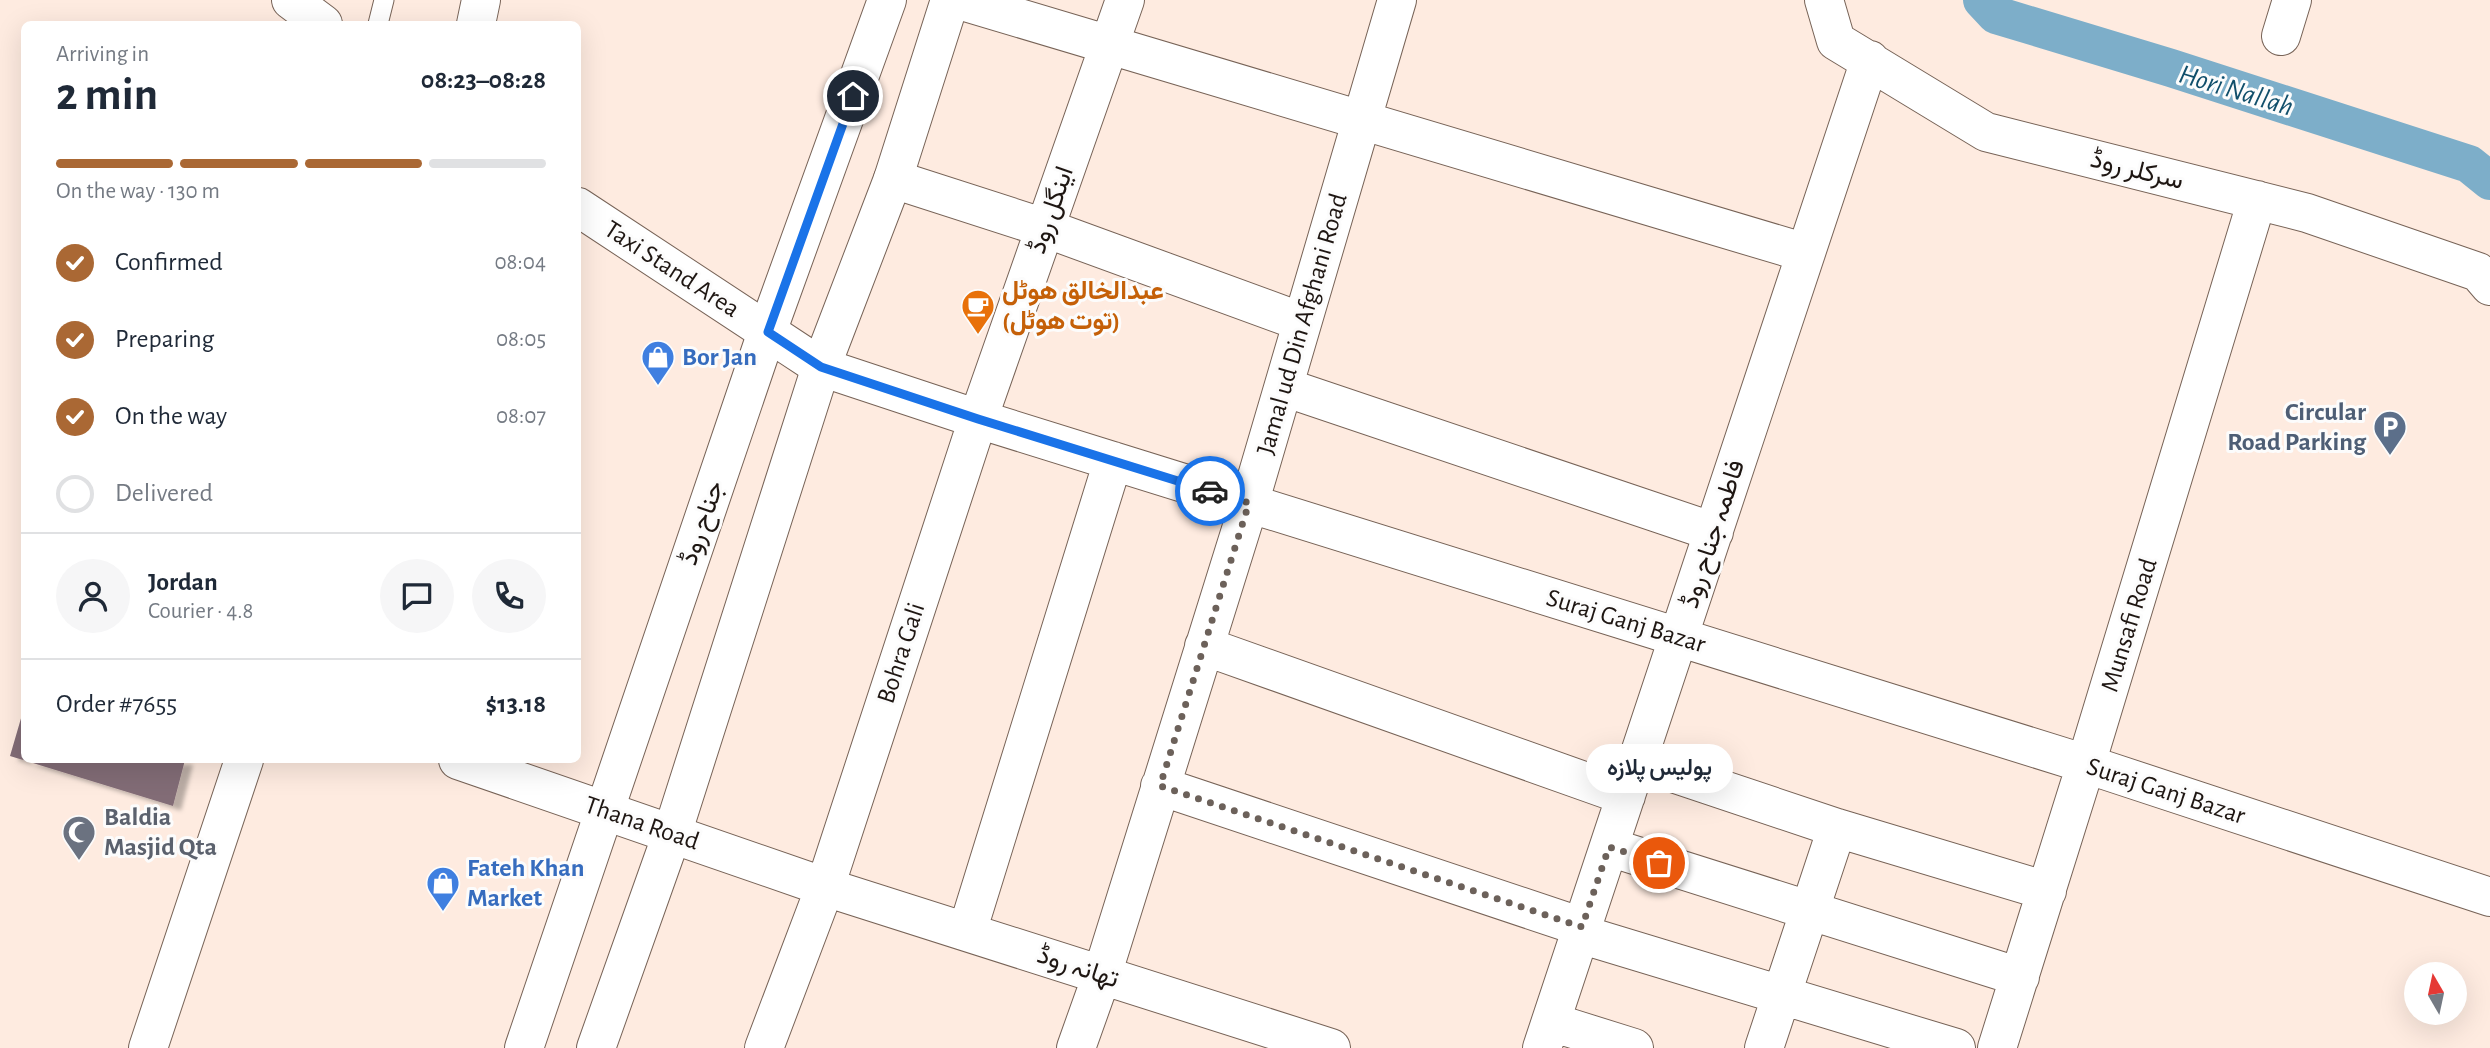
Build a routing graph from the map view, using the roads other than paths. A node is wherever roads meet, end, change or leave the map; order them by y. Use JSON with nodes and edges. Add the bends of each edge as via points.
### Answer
{"nodes":[{"id":1,"x":291,"y":0,"type":"edge"},
{"id":2,"x":384,"y":0,"type":"edge"},
{"id":3,"x":481,"y":0,"type":"edge"},
{"id":4,"x":887,"y":0,"type":"edge"},
{"id":5,"x":950,"y":0,"type":"edge"},
{"id":6,"x":960,"y":0,"type":"edge"},
{"id":7,"x":1125,"y":0,"type":"edge"},
{"id":8,"x":1397,"y":0,"type":"edge"},
{"id":9,"x":1824,"y":0,"type":"edge"},
{"id":10,"x":319,"y":21,"type":"edge"},
{"id":11,"x":379,"y":21,"type":"edge"},
{"id":12,"x":477,"y":21,"type":"edge"},
{"id":13,"x":1110,"y":45,"type":"junction"},
{"id":14,"x":1870,"y":61,"type":"junction"},
{"id":15,"x":1362,"y":120,"type":"junction"},
{"id":16,"x":893,"y":179,"type":"junction"},
{"id":17,"x":2257,"y":200,"type":"junction"},
{"id":18,"x":581,"y":208,"type":"edge"},
{"id":19,"x":1045,"y":228,"type":"junction"},
{"id":20,"x":1806,"y":253,"type":"junction"},
{"id":21,"x":2490,"y":286,"type":"edge"},
{"id":22,"x":1302,"y":322,"type":"junction"},
{"id":23,"x":768,"y":332,"type":"junction"},
{"id":24,"x":821,"y":367,"type":"junction"},
{"id":25,"x":1284,"y":387,"type":"junction"},
{"id":26,"x":978,"y":419,"type":"junction"},
{"id":27,"x":1113,"y":461,"type":"junction"},
{"id":28,"x":1249,"y":503,"type":"junction"},
{"id":29,"x":1714,"y":532,"type":"junction"},
{"id":30,"x":1679,"y":637,"type":"junction"},
{"id":31,"x":1204,"y":646,"type":"junction"},
{"id":32,"x":243,"y":763,"type":"edge"},
{"id":33,"x":467,"y":763,"type":"edge"},
{"id":34,"x":2086,"y":764,"type":"junction"},
{"id":35,"x":1631,"y":779,"type":"junction"},
{"id":36,"x":1160,"y":786,"type":"junction"},
{"id":37,"x":605,"y":810,"type":"junction"},
{"id":38,"x":1837,"y":828,"type":"junction"},
{"id":39,"x":672,"y":834,"type":"junction"},
{"id":40,"x":1609,"y":847,"type":"junction"},
{"id":41,"x":825,"y":887,"type":"junction"},
{"id":42,"x":2047,"y":891,"type":"junction"},
{"id":43,"x":2490,"y":897,"type":"edge"},
{"id":44,"x":1810,"y":910,"type":"junction"},
{"id":45,"x":1581,"y":931,"type":"junction"},
{"id":46,"x":967,"y":932,"type":"junction"},
{"id":47,"x":1102,"y":975,"type":"junction"},
{"id":48,"x":2020,"y":977,"type":"junction"},
{"id":49,"x":1782,"y":995,"type":"junction"},
{"id":50,"x":1546,"y":1035,"type":"edge"},
{"id":51,"x":148,"y":1048,"type":"edge"},
{"id":52,"x":524,"y":1048,"type":"edge"},
{"id":53,"x":596,"y":1048,"type":"edge"},
{"id":54,"x":764,"y":1048,"type":"edge"},
{"id":55,"x":1076,"y":1048,"type":"edge"},
{"id":56,"x":1331,"y":1048,"type":"edge"},
{"id":57,"x":1634,"y":1048,"type":"edge"},
{"id":58,"x":1764,"y":1048,"type":"edge"},
{"id":59,"x":1956,"y":1048,"type":"edge"},
{"id":60,"x":1997,"y":1048,"type":"edge"}],
"edges":[{"from":1,"to":10,"type":"street"},
{"from":2,"to":11,"type":"lane"},
{"from":3,"to":12,"type":"street"},
{"from":4,"to":23,"type":"street","name":"جناح روڈ"},
{"from":5,"to":16,"type":"street"},
{"from":6,"to":13,"type":"street"},
{"from":7,"to":13,"type":"street","name":"اینگل روڈ"},
{"from":8,"to":15,"type":"street","name":"Jamal ud Din Afghani Road"},
{"from":9,"to":14,"type":"street","name":"سرکلر روڈ","via":[[1836,41]]},
{"from":13,"to":15,"type":"street"},
{"from":13,"to":19,"type":"street","name":"اینگل روڈ"},
{"from":14,"to":17,"type":"street","name":"سرکلر روڈ","via":[[1986,132]]},
{"from":14,"to":20,"type":"street","name":"فاطمہ جناح روڈ"},
{"from":15,"to":20,"type":"street"},
{"from":15,"to":22,"type":"street","name":"Jamal ud Din Afghani Road"},
{"from":16,"to":19,"type":"street"},
{"from":16,"to":24,"type":"street"},
{"from":17,"to":21,"type":"street","name":"سرکلر روڈ","via":[[2478,272]]},
{"from":17,"to":34,"type":"street","name":"Munsafi Road"},
{"from":18,"to":23,"type":"street","name":"Taxi Stand Area"},
{"from":19,"to":22,"type":"street"},
{"from":19,"to":26,"type":"street","name":"اینگل روڈ"},
{"from":20,"to":29,"type":"street","name":"فاطمہ جناح روڈ"},
{"from":22,"to":25,"type":"street","name":"Jamal ud Din Afghani Road"},
{"from":23,"to":24,"type":"street","name":"Suraj Ganj Bazar"},
{"from":23,"to":37,"type":"street","name":"جناح روڈ"},
{"from":24,"to":26,"type":"street","name":"Suraj Ganj Bazar"},
{"from":24,"to":39,"type":"street"},
{"from":25,"to":28,"type":"street","name":"Jamal ud Din Afghani Road"},
{"from":25,"to":29,"type":"street"},
{"from":26,"to":27,"type":"street","name":"Suraj Ganj Bazar"},
{"from":26,"to":41,"type":"street","name":"Bohra Gali"},
{"from":27,"to":28,"type":"street","name":"Suraj Ganj Bazar"},
{"from":27,"to":46,"type":"street"},
{"from":28,"to":30,"type":"street","name":"Suraj Ganj Bazar"},
{"from":28,"to":31,"type":"street","name":"Jamal ud Din Afghani Road"},
{"from":29,"to":30,"type":"street","name":"فاطمہ جناح روڈ"},
{"from":30,"to":34,"type":"street","name":"Suraj Ganj Bazar"},
{"from":30,"to":35,"type":"street","name":"فاطمہ جناح روڈ"},
{"from":31,"to":35,"type":"street"},
{"from":31,"to":36,"type":"street","name":"Jamal ud Din Afghani Road"},
{"from":32,"to":51,"type":"street"},
{"from":33,"to":37,"type":"street","name":"Thana Road"},
{"from":34,"to":42,"type":"street","name":"Munsafi Road"},
{"from":34,"to":43,"type":"street","name":"Suraj Ganj Bazar"},
{"from":35,"to":38,"type":"street"},
{"from":35,"to":40,"type":"street","name":"فاطمہ جناح روڈ"},
{"from":36,"to":45,"type":"street"},
{"from":36,"to":47,"type":"street","name":"Jamal ud Din Afghani Road"},
{"from":37,"to":39,"type":"street","name":"Thana Road"},
{"from":37,"to":52,"type":"street","name":"جناح روڈ"},
{"from":38,"to":42,"type":"street"},
{"from":38,"to":44,"type":"street"},
{"from":39,"to":41,"type":"street","name":"Thana Road"},
{"from":39,"to":53,"type":"street"},
{"from":40,"to":44,"type":"street"},
{"from":40,"to":45,"type":"street","name":"فاطمہ جناح روڈ"},
{"from":41,"to":46,"type":"street","name":"تھانہ روڈ"},
{"from":41,"to":54,"type":"street","name":"Bohra Gali"},
{"from":42,"to":48,"type":"street","name":"Munsafi Road"},
{"from":44,"to":48,"type":"street"},
{"from":44,"to":49,"type":"street"},
{"from":45,"to":49,"type":"street"},
{"from":45,"to":50,"type":"street","name":"فاطمہ جناح روڈ"},
{"from":46,"to":47,"type":"street","name":"تھانہ روڈ"},
{"from":47,"to":55,"type":"street","name":"Jamal ud Din Afghani Road"},
{"from":47,"to":56,"type":"street","name":"تھانہ روڈ"},
{"from":48,"to":60,"type":"street","name":"Munsafi Road"},
{"from":49,"to":58,"type":"street"},
{"from":49,"to":59,"type":"street"},
{"from":50,"to":57,"type":"street"}]}
